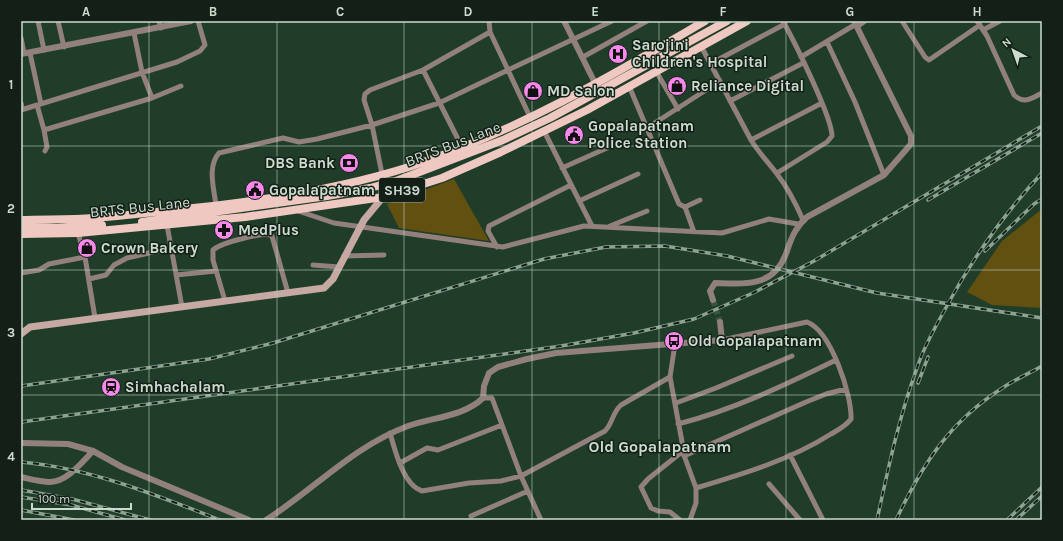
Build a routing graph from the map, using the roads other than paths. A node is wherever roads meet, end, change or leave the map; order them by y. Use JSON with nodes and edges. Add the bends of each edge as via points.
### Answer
{"nodes":[{"id":1,"x":38,"y":21,"type":"edge"},
{"id":2,"x":58,"y":21,"type":"edge"},
{"id":3,"x":159,"y":21,"type":"edge"},
{"id":4,"x":191,"y":21,"type":"edge"},
{"id":5,"x":198,"y":21,"type":"edge"},
{"id":6,"x":489,"y":21,"type":"edge"},
{"id":7,"x":564,"y":21,"type":"edge"},
{"id":8,"x":612,"y":21,"type":"edge"},
{"id":9,"x":647,"y":21,"type":"edge"},
{"id":10,"x":705,"y":21,"type":"edge"},
{"id":11,"x":726,"y":21,"type":"edge"},
{"id":12,"x":747,"y":21,"type":"edge"},
{"id":13,"x":865,"y":21,"type":"edge"},
{"id":14,"x":902,"y":21,"type":"edge"},
{"id":15,"x":1000,"y":21,"type":"edge"},
{"id":16,"x":183,"y":22,"type":"edge"},
{"id":17,"x":784,"y":22,"type":"edge"},
{"id":18,"x":978,"y":23,"type":"edge"},
{"id":19,"x":856,"y":24,"type":"edge"},
{"id":20,"x":160,"y":28,"type":"junction"},
{"id":21,"x":983,"y":30,"type":"junction"},
{"id":22,"x":490,"y":32,"type":"junction"},
{"id":23,"x":134,"y":33,"type":"junction"},
{"id":24,"x":21,"y":38,"type":"edge"},
{"id":25,"x":574,"y":40,"type":"junction"},
{"id":26,"x":827,"y":42,"type":"junction"},
{"id":27,"x":701,"y":46,"type":"junction"},
{"id":28,"x":64,"y":47,"type":"junction"},
{"id":29,"x":44,"y":50,"type":"junction"},
{"id":30,"x":25,"y":53,"type":"edge"},
{"id":31,"x":583,"y":57,"type":"junction"},
{"id":32,"x":801,"y":57,"type":"junction"},
{"id":33,"x":803,"y":63,"type":"junction"},
{"id":34,"x":710,"y":64,"type":"junction"},
{"id":35,"x":423,"y":70,"type":"junction"},
{"id":36,"x":508,"y":70,"type":"junction"},
{"id":37,"x":656,"y":71,"type":"junction"},
{"id":38,"x":142,"y":72,"type":"junction"},
{"id":39,"x":720,"y":82,"type":"junction"},
{"id":40,"x":596,"y":85,"type":"junction"},
{"id":41,"x":181,"y":86,"type":"dead end"},
{"id":42,"x":629,"y":86,"type":"junction"},
{"id":43,"x":1042,"y":94,"type":"edge"},
{"id":44,"x":152,"y":98,"type":"junction"},
{"id":45,"x":730,"y":101,"type":"junction"},
{"id":46,"x":21,"y":103,"type":"edge"},
{"id":47,"x":439,"y":103,"type":"junction"},
{"id":48,"x":822,"y":103,"type":"junction"},
{"id":49,"x":39,"y":104,"type":"junction"},
{"id":50,"x":678,"y":109,"type":"junction"},
{"id":51,"x":22,"y":110,"type":"edge"},
{"id":52,"x":530,"y":117,"type":"junction"},
{"id":53,"x":372,"y":124,"type":"junction"},
{"id":54,"x":647,"y":128,"type":"junction"},
{"id":55,"x":44,"y":130,"type":"junction"},
{"id":56,"x":544,"y":131,"type":"junction"},
{"id":57,"x":751,"y":140,"type":"junction"},
{"id":58,"x":462,"y":147,"type":"junction"},
{"id":59,"x":607,"y":148,"type":"dead end"},
{"id":60,"x":46,"y":151,"type":"dead end"},
{"id":61,"x":562,"y":168,"type":"junction"},
{"id":62,"x":777,"y":173,"type":"junction"},
{"id":63,"x":382,"y":174,"type":"junction"},
{"id":64,"x":638,"y":174,"type":"dead end"},
{"id":65,"x":884,"y":175,"type":"junction"},
{"id":66,"x":571,"y":184,"type":"junction"},
{"id":67,"x":384,"y":185,"type":"junction"},
{"id":68,"x":383,"y":197,"type":"junction"},
{"id":69,"x":700,"y":200,"type":"dead end"},
{"id":70,"x":579,"y":201,"type":"junction"},
{"id":71,"x":216,"y":205,"type":"junction"},
{"id":72,"x":685,"y":207,"type":"junction"},
{"id":73,"x":296,"y":210,"type":"junction"},
{"id":74,"x":647,"y":212,"type":"dead end"},
{"id":75,"x":21,"y":220,"type":"edge"},
{"id":76,"x":803,"y":220,"type":"junction"},
{"id":77,"x":798,"y":224,"type":"junction"},
{"id":78,"x":167,"y":225,"type":"junction"},
{"id":79,"x":360,"y":226,"type":"junction"},
{"id":80,"x":592,"y":226,"type":"junction"},
{"id":81,"x":21,"y":227,"type":"edge"},
{"id":82,"x":607,"y":227,"type":"junction"},
{"id":83,"x":694,"y":232,"type":"junction"},
{"id":84,"x":78,"y":233,"type":"junction"},
{"id":85,"x":21,"y":234,"type":"edge"},
{"id":86,"x":497,"y":247,"type":"junction"},
{"id":87,"x":171,"y":248,"type":"junction"},
{"id":88,"x":384,"y":255,"type":"dead end"},
{"id":89,"x":344,"y":256,"type":"junction"},
{"id":90,"x":85,"y":257,"type":"junction"},
{"id":91,"x":313,"y":265,"type":"dead end"},
{"id":92,"x":339,"y":267,"type":"junction"},
{"id":93,"x":216,"y":271,"type":"junction"},
{"id":94,"x":21,"y":273,"type":"edge"},
{"id":95,"x":176,"y":275,"type":"junction"},
{"id":96,"x":89,"y":279,"type":"junction"},
{"id":97,"x":288,"y":293,"type":"junction"},
{"id":98,"x":713,"y":300,"type":"tunnel mouth"},
{"id":99,"x":225,"y":301,"type":"junction"},
{"id":100,"x":182,"y":307,"type":"junction"},
{"id":101,"x":95,"y":318,"type":"junction"},
{"id":102,"x":720,"y":322,"type":"tunnel mouth"},
{"id":103,"x":21,"y":334,"type":"edge"},
{"id":104,"x":722,"y":340,"type":"junction"},
{"id":105,"x":675,"y":344,"type":"junction"},
{"id":106,"x":792,"y":356,"type":"dead end"},
{"id":107,"x":836,"y":360,"type":"junction"},
{"id":108,"x":670,"y":377,"type":"junction"},
{"id":109,"x":846,"y":389,"type":"junction"},
{"id":110,"x":483,"y":398,"type":"junction"},
{"id":111,"x":676,"y":403,"type":"junction"},
{"id":112,"x":678,"y":424,"type":"junction"},
{"id":113,"x":502,"y":425,"type":"junction"},
{"id":114,"x":390,"y":433,"type":"junction"},
{"id":115,"x":21,"y":443,"type":"edge"},
{"id":116,"x":93,"y":451,"type":"junction"},
{"id":117,"x":684,"y":453,"type":"junction"},
{"id":118,"x":790,"y":455,"type":"junction"},
{"id":119,"x":400,"y":463,"type":"junction"},
{"id":120,"x":521,"y":476,"type":"junction"},
{"id":121,"x":21,"y":478,"type":"edge"},
{"id":122,"x":769,"y":484,"type":"dead end"},
{"id":123,"x":696,"y":488,"type":"junction"},
{"id":124,"x":528,"y":491,"type":"junction"},
{"id":125,"x":471,"y":516,"type":"dead end"},
{"id":126,"x":249,"y":520,"type":"edge"},
{"id":127,"x":266,"y":520,"type":"edge"},
{"id":128,"x":540,"y":520,"type":"edge"},
{"id":129,"x":680,"y":520,"type":"edge"},
{"id":130,"x":690,"y":520,"type":"edge"},
{"id":131,"x":800,"y":520,"type":"edge"},
{"id":132,"x":823,"y":520,"type":"edge"}],
"edges":[{"from":1,"to":29,"type":"street"},
{"from":2,"to":28,"type":"street"},
{"from":3,"to":20,"type":"street"},
{"from":4,"to":16,"type":"street"},
{"from":5,"to":38,"type":"street","via":[[204,40],[203,48],[177,62]]},
{"from":6,"to":22,"type":"street"},
{"from":7,"to":25,"type":"street"},
{"from":8,"to":25,"type":"street"},
{"from":9,"to":31,"type":"street"},
{"from":10,"to":40,"type":"main road","number":"SH39"},
{"from":11,"to":67,"type":"main road","name":"BRTS Bus Lane","via":[[603,90],[516,134],[460,158]]},
{"from":12,"to":27,"type":"main road","number":"SH39"},
{"from":13,"to":19,"type":"street"},
{"from":14,"to":18,"type":"street","via":[[924,57],[929,60]]},
{"from":15,"to":21,"type":"street"},
{"from":16,"to":20,"type":"street"},
{"from":17,"to":32,"type":"street"},
{"from":17,"to":34,"type":"street"},
{"from":18,"to":21,"type":"street"},
{"from":19,"to":26,"type":"street"},
{"from":19,"to":65,"type":"street","via":[[910,136],[911,144],[907,151]]},
{"from":20,"to":23,"type":"street"},
{"from":21,"to":43,"type":"street","via":[[1014,95],[1022,101]]},
{"from":22,"to":35,"type":"street"},
{"from":22,"to":36,"type":"street"},
{"from":23,"to":28,"type":"street"},
{"from":23,"to":38,"type":"street"},
{"from":24,"to":30,"type":"street"},
{"from":25,"to":31,"type":"street"},
{"from":25,"to":36,"type":"street"},
{"from":26,"to":32,"type":"street"},
{"from":26,"to":65,"type":"street","via":[[855,102]]},
{"from":27,"to":34,"type":"street"},
{"from":27,"to":37,"type":"main road","number":"SH39"},
{"from":28,"to":29,"type":"street"},
{"from":29,"to":30,"type":"street"},
{"from":30,"to":49,"type":"street"},
{"from":31,"to":40,"type":"street"},
{"from":32,"to":33,"type":"street"},
{"from":33,"to":45,"type":"street"},
{"from":33,"to":48,"type":"street"},
{"from":34,"to":39,"type":"street"},
{"from":35,"to":47,"type":"street"},
{"from":35,"to":53,"type":"street","via":[[365,94],[364,100]]},
{"from":36,"to":47,"type":"street"},
{"from":36,"to":52,"type":"street"},
{"from":37,"to":42,"type":"main road","number":"SH39"},
{"from":37,"to":50,"type":"street"},
{"from":38,"to":44,"type":"street"},
{"from":38,"to":49,"type":"street"},
{"from":39,"to":45,"type":"street"},
{"from":39,"to":50,"type":"street"},
{"from":40,"to":52,"type":"main road","number":"SH39"},
{"from":41,"to":44,"type":"street"},
{"from":42,"to":54,"type":"street"},
{"from":42,"to":56,"type":"main road","number":"SH39"},
{"from":44,"to":55,"type":"street"},
{"from":45,"to":57,"type":"street"},
{"from":46,"to":51,"type":"street"},
{"from":47,"to":53,"type":"street"},
{"from":47,"to":58,"type":"street"},
{"from":48,"to":57,"type":"street"},
{"from":48,"to":62,"type":"street","via":[[832,131],[831,140]]},
{"from":49,"to":51,"type":"street"},
{"from":49,"to":55,"type":"street"},
{"from":50,"to":54,"type":"street"},
{"from":52,"to":58,"type":"main road","number":"SH39"},
{"from":53,"to":63,"type":"street"},
{"from":53,"to":71,"type":"street","via":[[317,139],[299,142],[283,138],[219,153],[212,166]]},
{"from":54,"to":72,"type":"street","via":[[679,204]]},
{"from":55,"to":60,"type":"street"},
{"from":56,"to":61,"type":"street"},
{"from":56,"to":68,"type":"main road","number":"SH39","via":[[442,178]]},
{"from":57,"to":62,"type":"street","via":[[759,154]]},
{"from":58,"to":63,"type":"main road","number":"SH39","via":[[413,166]]},
{"from":59,"to":61,"type":"street"},
{"from":61,"to":66,"type":"street"},
{"from":62,"to":76,"type":"street"},
{"from":63,"to":67,"type":"main road"},
{"from":63,"to":71,"type":"main road","number":"SH39","via":[[339,186]]},
{"from":64,"to":70,"type":"street"},
{"from":65,"to":76,"type":"street"},
{"from":66,"to":70,"type":"street"},
{"from":66,"to":86,"type":"street","via":[[489,226],[488,231]]},
{"from":67,"to":68,"type":"main road"},
{"from":67,"to":81,"type":"main road","name":"BRTS Bus Lane","via":[[327,196],[141,222],[56,228]]},
{"from":68,"to":73,"type":"main road","number":"SH39"},
{"from":68,"to":79,"type":"main road"},
{"from":69,"to":72,"type":"street"},
{"from":70,"to":80,"type":"street"},
{"from":71,"to":75,"type":"main road","number":"SH39","via":[[93,218]]},
{"from":72,"to":83,"type":"street"},
{"from":73,"to":78,"type":"main road","number":"SH39"},
{"from":73,"to":79,"type":"street","via":[[334,223]]},
{"from":74,"to":82,"type":"street"},
{"from":76,"to":77,"type":"street"},
{"from":77,"to":83,"type":"street","via":[[769,219],[722,234]]},
{"from":77,"to":98,"type":"street","via":[[777,271],[759,283],[716,283],[710,291]]},
{"from":78,"to":84,"type":"main road","number":"SH39"},
{"from":78,"to":87,"type":"street"},
{"from":79,"to":86,"type":"street"},
{"from":79,"to":89,"type":"main road"},
{"from":80,"to":82,"type":"street"},
{"from":80,"to":86,"type":"street"},
{"from":82,"to":83,"type":"street"},
{"from":84,"to":85,"type":"main road","number":"SH39"},
{"from":84,"to":90,"type":"street"},
{"from":87,"to":95,"type":"street"},
{"from":87,"to":96,"type":"street","via":[[127,258],[114,265],[106,275]]},
{"from":88,"to":89,"type":"street"},
{"from":89,"to":92,"type":"main road"},
{"from":90,"to":94,"type":"street"},
{"from":90,"to":96,"type":"street"},
{"from":91,"to":92,"type":"street"},
{"from":92,"to":97,"type":"main road","via":[[331,283],[324,288]]},
{"from":93,"to":95,"type":"street"},
{"from":93,"to":97,"type":"street","via":[[212,255],[214,249],[268,234],[272,236]]},
{"from":93,"to":99,"type":"street"},
{"from":95,"to":100,"type":"street"},
{"from":96,"to":101,"type":"street"},
{"from":97,"to":99,"type":"main road"},
{"from":99,"to":100,"type":"main road"},
{"from":100,"to":101,"type":"main road"},
{"from":101,"to":103,"type":"main road","via":[[30,327]]},
{"from":102,"to":104,"type":"street"},
{"from":104,"to":105,"type":"street"},
{"from":104,"to":107,"type":"street","via":[[807,322],[819,332]]},
{"from":105,"to":108,"type":"street"},
{"from":105,"to":110,"type":"street","via":[[556,354],[498,367],[490,373],[484,386]]},
{"from":106,"to":111,"type":"street"},
{"from":107,"to":109,"type":"street"},
{"from":107,"to":112,"type":"street","via":[[735,406]]},
{"from":108,"to":111,"type":"street"},
{"from":108,"to":120,"type":"street","via":[[621,405],[615,412],[611,425],[604,431]]},
{"from":109,"to":117,"type":"street","via":[[826,394]]},
{"from":109,"to":118,"type":"street","via":[[851,415],[848,422],[813,445]]},
{"from":110,"to":113,"type":"street","via":[[492,398]]},
{"from":110,"to":114,"type":"street","via":[[475,406],[454,414]]},
{"from":111,"to":112,"type":"street"},
{"from":112,"to":117,"type":"street"},
{"from":113,"to":119,"type":"street","via":[[438,450],[426,448]]},
{"from":113,"to":120,"type":"street"},
{"from":114,"to":119,"type":"street"},
{"from":114,"to":127,"type":"street","via":[[362,448]]},
{"from":115,"to":116,"type":"street","via":[[68,444]]},
{"from":116,"to":121,"type":"street","via":[[70,475],[61,479],[50,482]]},
{"from":116,"to":126,"type":"street","via":[[122,467]]},
{"from":117,"to":123,"type":"street"},
{"from":117,"to":129,"type":"street","via":[[641,487],[651,508],[670,512]]},
{"from":118,"to":123,"type":"street","via":[[738,476]]},
{"from":118,"to":132,"type":"street"},
{"from":119,"to":120,"type":"street","via":[[413,485],[422,491]]},
{"from":120,"to":124,"type":"street"},
{"from":122,"to":131,"type":"street"},
{"from":123,"to":130,"type":"street","via":[[696,502]]},
{"from":124,"to":125,"type":"street"},
{"from":124,"to":128,"type":"street"}]}
